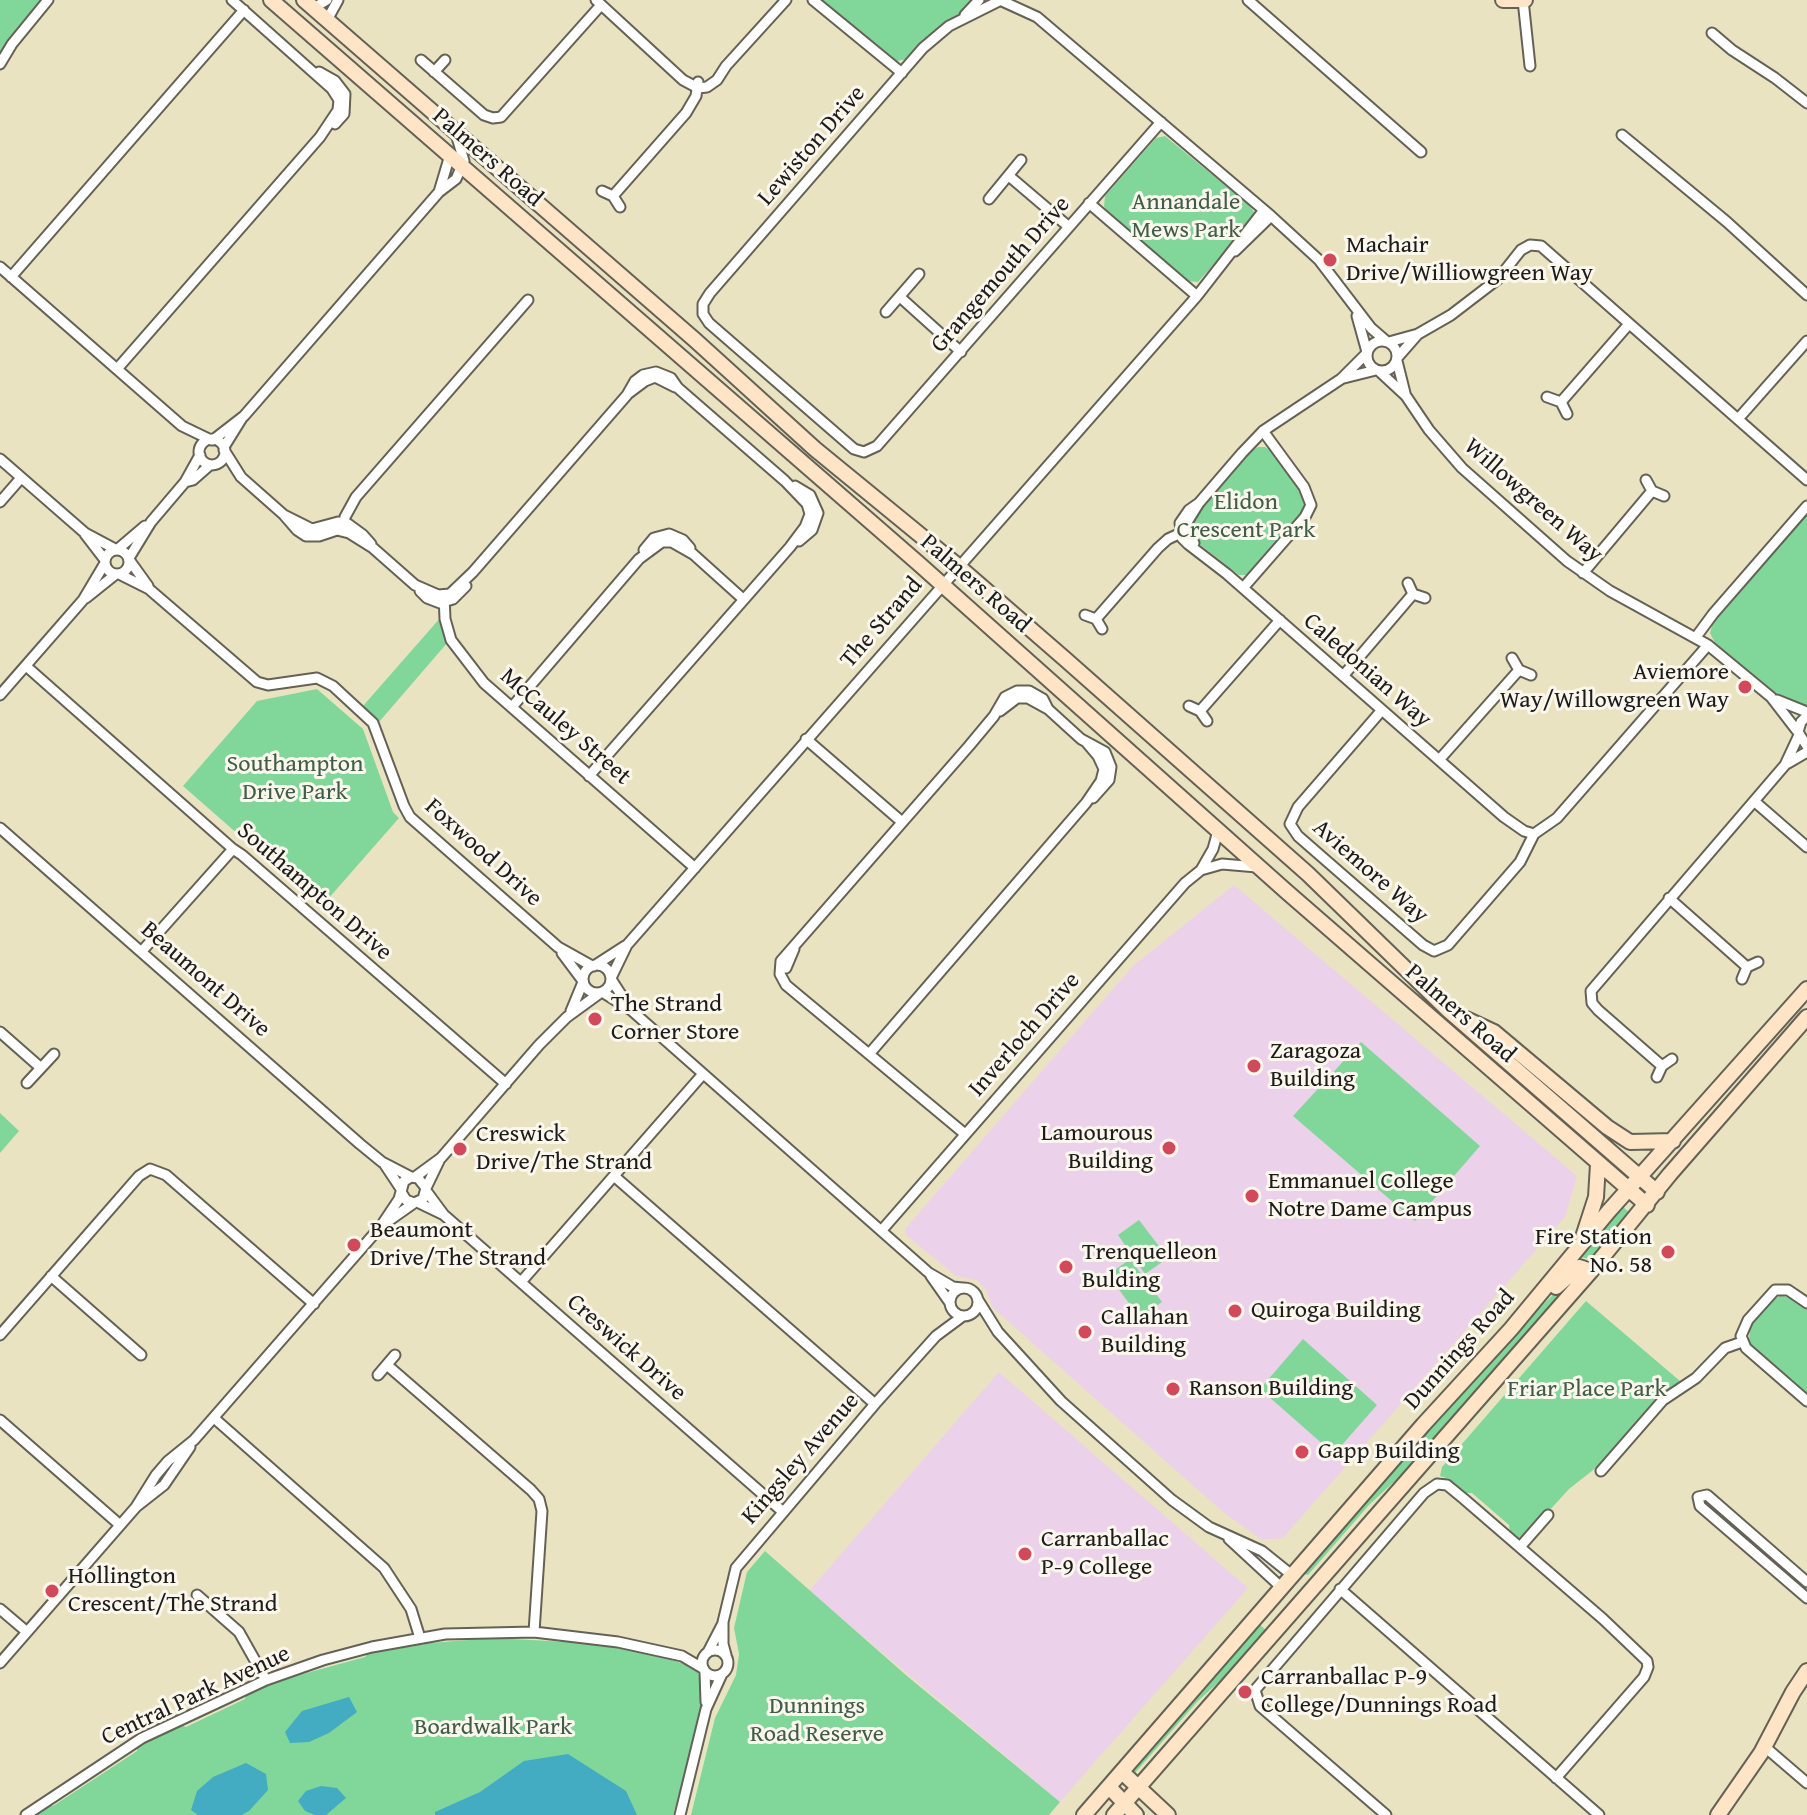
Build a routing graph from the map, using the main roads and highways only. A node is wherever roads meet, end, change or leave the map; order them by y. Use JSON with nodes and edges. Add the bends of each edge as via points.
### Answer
{"nodes":[{"id":1,"x":271,"y":0,"type":"edge"},
{"id":2,"x":1503,"y":0,"type":"edge"},
{"id":3,"x":1524,"y":0,"type":"edge"},
{"id":4,"x":315,"y":3,"type":"edge"},
{"id":5,"x":1807,"y":989,"type":"edge"},
{"id":6,"x":1448,"y":1010,"type":"junction"},
{"id":7,"x":1807,"y":1017,"type":"edge"},
{"id":8,"x":1673,"y":1141,"type":"junction"},
{"id":9,"x":1598,"y":1164,"type":"junction"},
{"id":10,"x":1640,"y":1177,"type":"junction"},
{"id":11,"x":1628,"y":1189,"type":"junction"},
{"id":12,"x":1657,"y":1192,"type":"junction"},
{"id":13,"x":1647,"y":1205,"type":"junction"},
{"id":14,"x":1581,"y":1244,"type":"junction"},
{"id":15,"x":1591,"y":1271,"type":"junction"},
{"id":16,"x":1541,"y":1292,"type":"junction"},
{"id":17,"x":1293,"y":1576,"type":"junction"},
{"id":18,"x":1282,"y":1588,"type":"junction"},
{"id":19,"x":1303,"y":1597,"type":"junction"},
{"id":20,"x":1807,"y":1671,"type":"edge"},
{"id":21,"x":1122,"y":1772,"type":"junction"},
{"id":22,"x":1109,"y":1787,"type":"junction"},
{"id":23,"x":1137,"y":1787,"type":"junction"},
{"id":24,"x":1124,"y":1803,"type":"junction"},
{"id":25,"x":1084,"y":1815,"type":"edge"},
{"id":26,"x":1114,"y":1815,"type":"edge"},
{"id":27,"x":1136,"y":1815,"type":"edge"},
{"id":28,"x":1168,"y":1815,"type":"edge"},
{"id":29,"x":1718,"y":1815,"type":"edge"}],
"edges":[{"from":1,"to":9,"type":"main road","name":"Palmers Road"},
{"from":2,"to":3,"type":"main road"},
{"from":4,"to":6,"type":"main road","name":"Palmers Road","via":[[327,20],[815,449],[958,566],[1308,874]]},
{"from":5,"to":8,"type":"main road","name":"Dunnings Road"},
{"from":6,"to":8,"type":"main road","via":[[1494,1032],[1630,1142]]},
{"from":6,"to":10,"type":"main road","name":"Palmers Road"},
{"from":7,"to":12,"type":"main road","name":"Dunnings Road"},
{"from":8,"to":10,"type":"main road","name":"Dunnings Road"},
{"from":9,"to":11,"type":"main road","name":"Palmers Road"},
{"from":9,"to":14,"type":"main road","via":[[1596,1197]]},
{"from":10,"to":11,"type":"main road","name":"Dunnings Road"},
{"from":10,"to":12,"type":"main road","name":"Palmers Road"},
{"from":11,"to":13,"type":"main road","name":"Palmers Road"},
{"from":11,"to":14,"type":"main road","name":"Dunnings Road"},
{"from":12,"to":13,"type":"main road","name":"Dunnings Road"},
{"from":13,"to":15,"type":"main road","name":"Dunnings Road"},
{"from":14,"to":16,"type":"main road","name":"Dunnings Road"},
{"from":15,"to":16,"type":"main road","via":[[1579,1267],[1555,1288]]},
{"from":15,"to":19,"type":"main road","name":"Dunnings Road"},
{"from":16,"to":17,"type":"main road","name":"Dunnings Road"},
{"from":17,"to":18,"type":"main road","name":"Dunnings Road"},
{"from":17,"to":19,"type":"main road"},
{"from":18,"to":19,"type":"main road"},
{"from":18,"to":21,"type":"main road","name":"Dunnings Road"},
{"from":19,"to":23,"type":"main road","name":"Dunnings Road"},
{"from":20,"to":29,"type":"main road","via":[[1765,1747]]},
{"from":21,"to":22,"type":"main road","name":"Dunnings Road"},
{"from":21,"to":23,"type":"main road"},
{"from":22,"to":24,"type":"main road"},
{"from":22,"to":25,"type":"main road","name":"Dunnings Road"},
{"from":23,"to":24,"type":"main road","name":"Dunnings Road"},
{"from":23,"to":28,"type":"main road"},
{"from":24,"to":26,"type":"main road","name":"Dunnings Road"},
{"from":24,"to":27,"type":"main road"}]}
